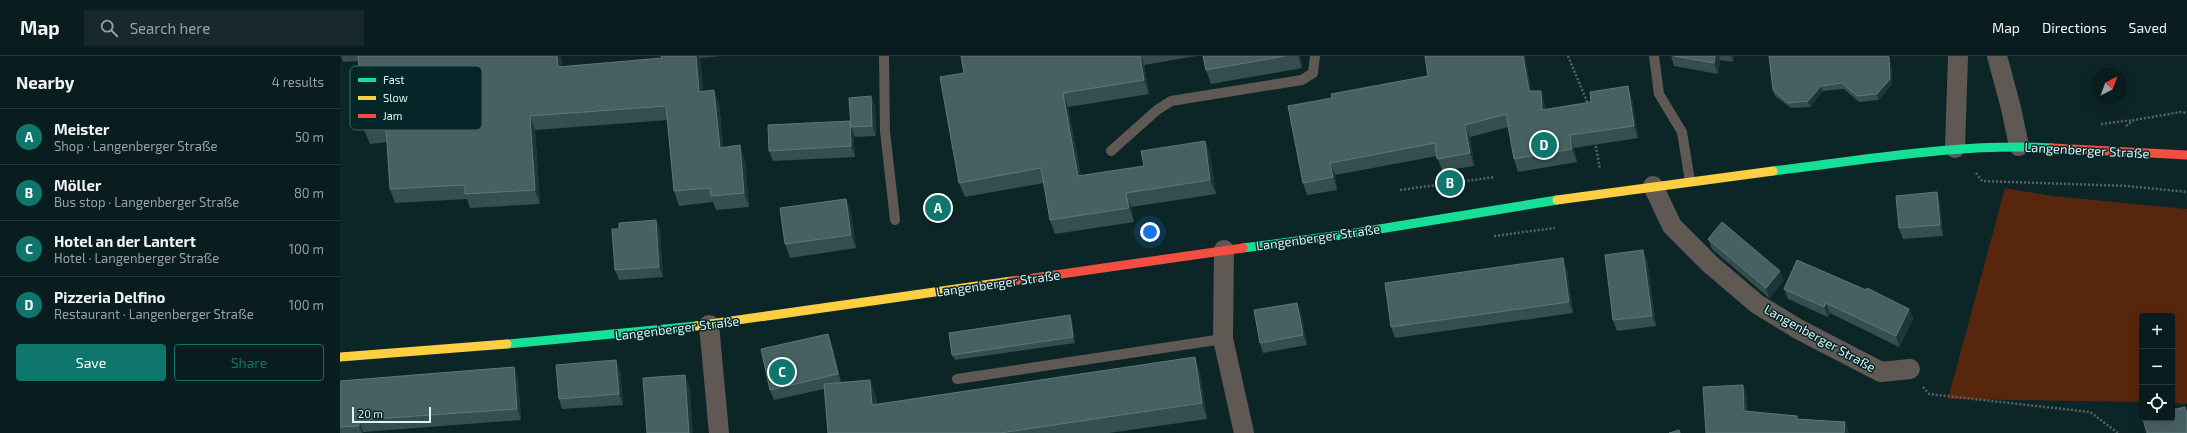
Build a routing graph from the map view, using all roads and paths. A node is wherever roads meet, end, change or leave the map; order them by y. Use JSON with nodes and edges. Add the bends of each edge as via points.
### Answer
{"nodes":[{"id":1,"x":884,"y":56,"type":"edge"},
{"id":2,"x":1315,"y":56,"type":"edge"},
{"id":3,"x":1568,"y":56,"type":"edge"},
{"id":4,"x":1654,"y":56,"type":"edge"},
{"id":5,"x":1958,"y":56,"type":"edge"},
{"id":6,"x":1997,"y":56,"type":"edge"},
{"id":7,"x":1588,"y":105,"type":"edge"},
{"id":8,"x":2187,"y":112,"type":"edge"},
{"id":9,"x":2134,"y":120,"type":"junction"},
{"id":10,"x":2097,"y":124,"type":"dead end"},
{"id":11,"x":2122,"y":129,"type":"dead end"},
{"id":12,"x":1593,"y":134,"type":"edge"},
{"id":13,"x":2019,"y":146,"type":"junction"},
{"id":14,"x":1955,"y":148,"type":"junction"},
{"id":15,"x":1111,"y":151,"type":"dead end"},
{"id":16,"x":2187,"y":155,"type":"edge"},
{"id":17,"x":1494,"y":177,"type":"dead end"},
{"id":18,"x":1690,"y":181,"type":"junction"},
{"id":19,"x":1653,"y":186,"type":"junction"},
{"id":20,"x":1400,"y":190,"type":"dead end"},
{"id":21,"x":2187,"y":192,"type":"edge"},
{"id":22,"x":1605,"y":193,"type":"junction"},
{"id":23,"x":895,"y":220,"type":"dead end"},
{"id":24,"x":1555,"y":228,"type":"dead end"},
{"id":25,"x":1492,"y":236,"type":"dead end"},
{"id":26,"x":1224,"y":250,"type":"junction"},
{"id":27,"x":709,"y":325,"type":"junction"},
{"id":28,"x":1223,"y":338,"type":"junction"},
{"id":29,"x":340,"y":357,"type":"edge"},
{"id":30,"x":1910,"y":369,"type":"joint"},
{"id":31,"x":957,"y":379,"type":"dead end"},
{"id":32,"x":719,"y":433,"type":"edge"},
{"id":33,"x":1244,"y":433,"type":"edge"},
{"id":34,"x":2118,"y":433,"type":"edge"}],
"edges":[{"from":1,"to":23,"type":"lane","via":[[886,131]]},
{"from":2,"to":15,"type":"lane","via":[[1313,73],[1302,80],[1172,101],[1157,110]]},
{"from":3,"to":7,"type":"path"},
{"from":4,"to":18,"type":"lane","via":[[1659,94],[1682,132]]},
{"from":5,"to":14,"type":"street"},
{"from":6,"to":13,"type":"street"},
{"from":8,"to":9,"type":"path"},
{"from":9,"to":10,"type":"path"},
{"from":9,"to":11,"type":"path"},
{"from":12,"to":22,"type":"path"},
{"from":13,"to":14,"type":"main road","name":"Langenberger Straße"},
{"from":13,"to":16,"type":"main road","name":"Langenberger Straße"},
{"from":14,"to":18,"type":"main road","name":"Langenberger Straße"},
{"from":14,"to":21,"type":"path","via":[[1982,181],[2127,186]]},
{"from":17,"to":20,"type":"path"},
{"from":18,"to":19,"type":"main road","name":"Langenberger Straße"},
{"from":19,"to":22,"type":"main road","name":"Langenberger Straße"},
{"from":19,"to":30,"type":"street","name":"Langenberger Straße","via":[[1672,226],[1710,264],[1757,304],[1798,330],[1881,372]]},
{"from":22,"to":26,"type":"main road","name":"Langenberger Straße","via":[[1472,212],[1349,234]]},
{"from":24,"to":25,"type":"path"},
{"from":26,"to":27,"type":"main road","name":"Langenberger Straße"},
{"from":26,"to":28,"type":"street"},
{"from":27,"to":29,"type":"main road","name":"Langenberger Straße","via":[[572,339]]},
{"from":27,"to":32,"type":"street"},
{"from":28,"to":31,"type":"lane"},
{"from":28,"to":33,"type":"street"},
{"from":30,"to":34,"type":"path","via":[[1930,394],[2090,412]]}]}
